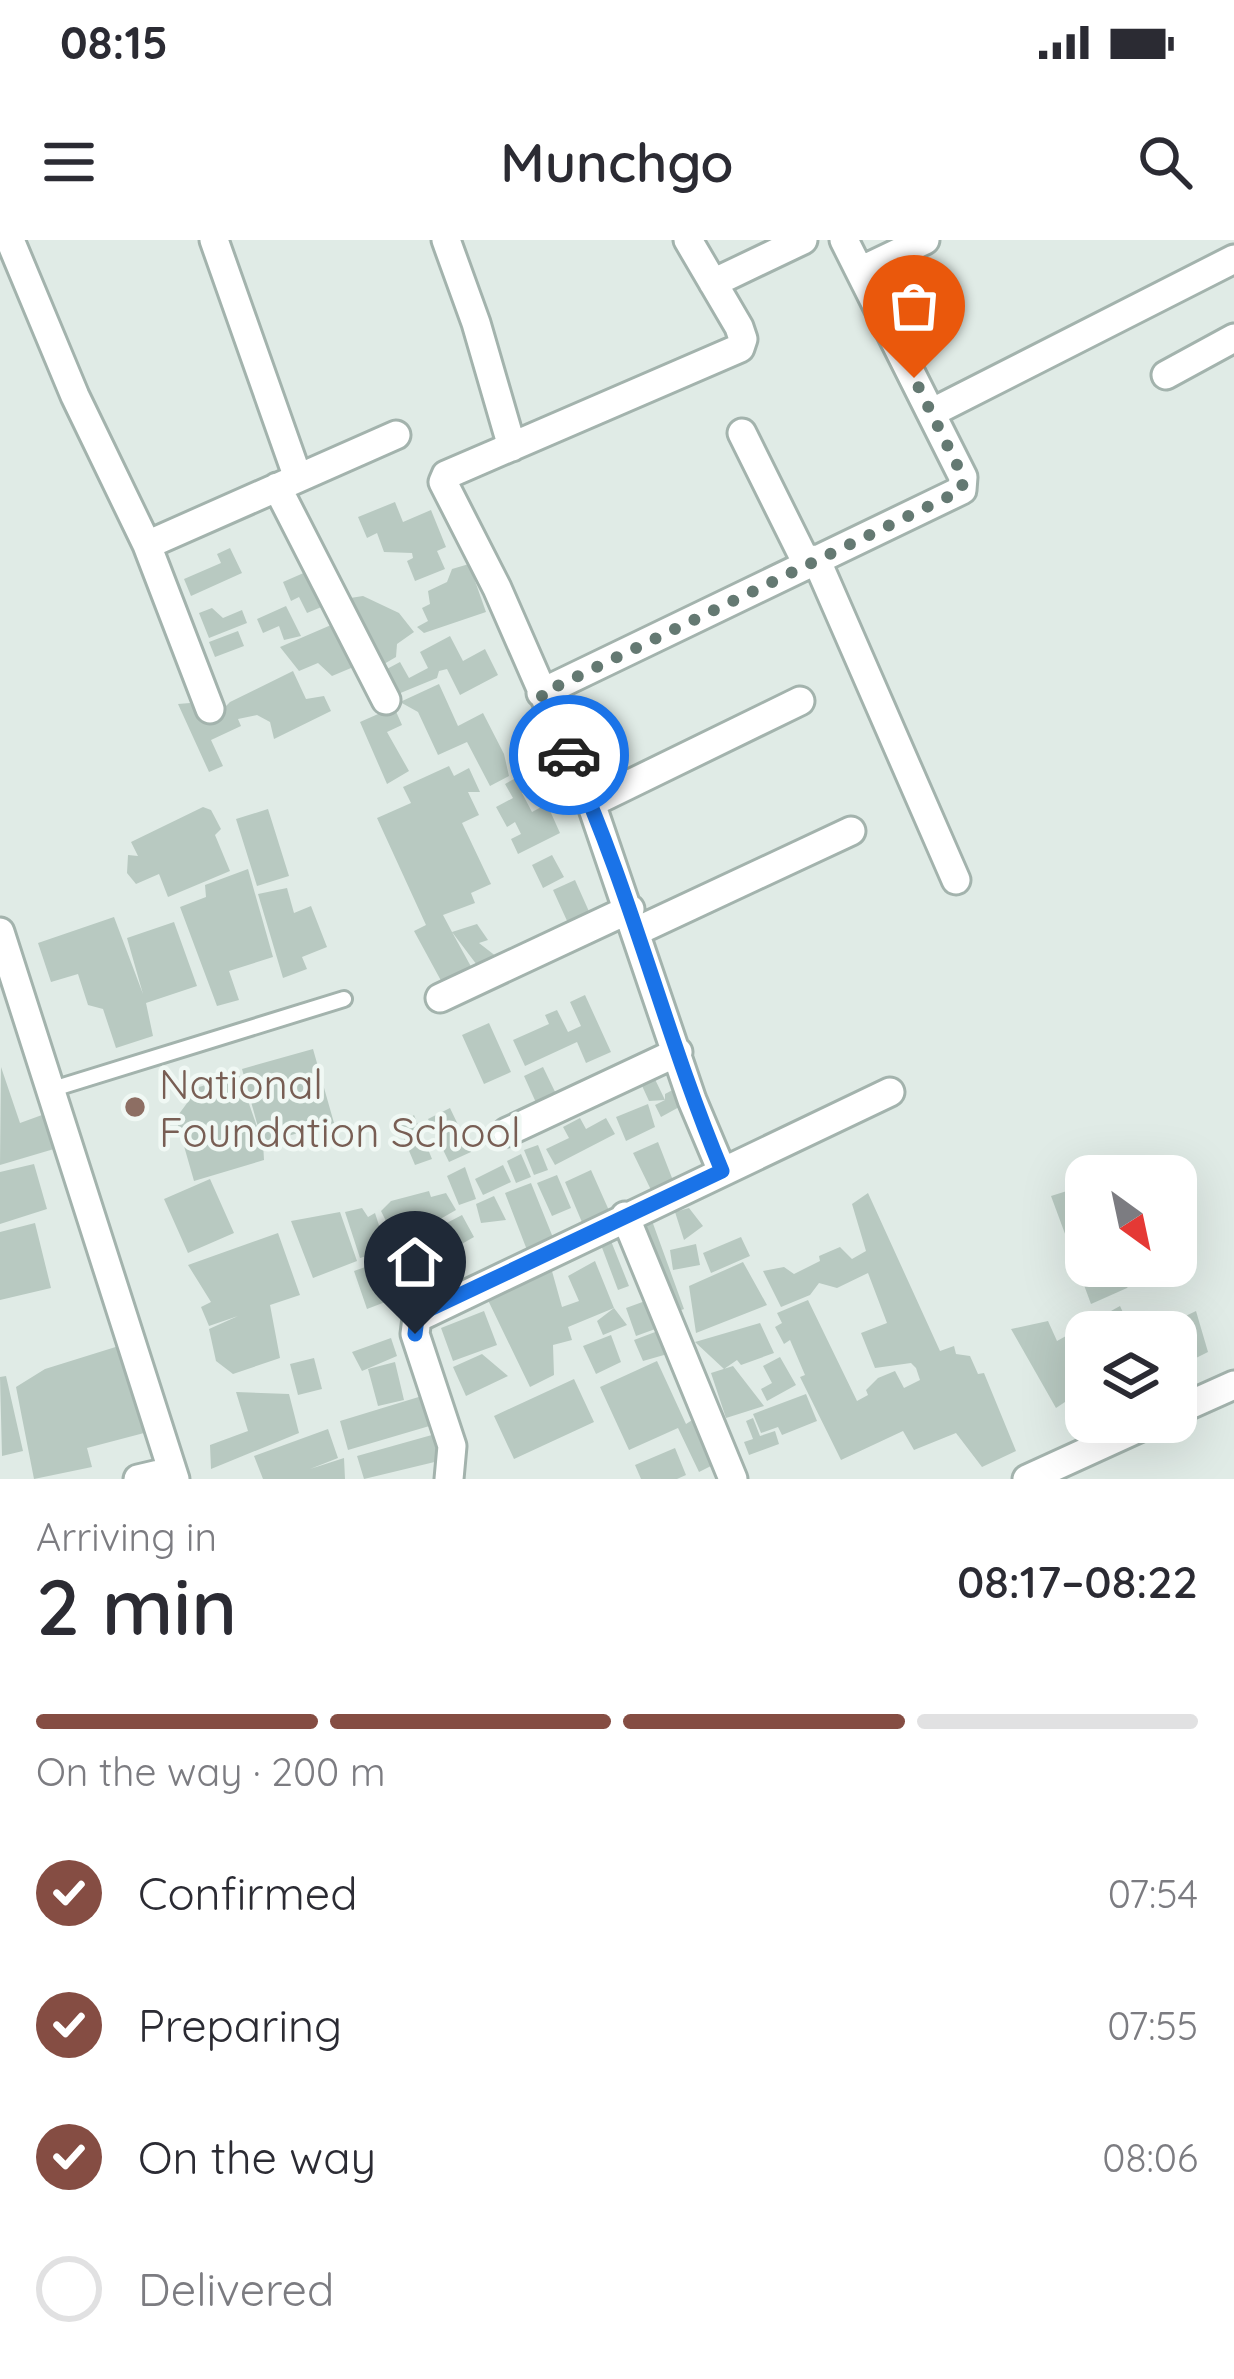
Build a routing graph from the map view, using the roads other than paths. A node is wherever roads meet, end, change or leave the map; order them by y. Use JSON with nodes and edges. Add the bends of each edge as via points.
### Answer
{"nodes":[{"id":1,"x":214,"y":240,"type":"edge"},
{"id":2,"x":446,"y":240,"type":"edge"},
{"id":3,"x":688,"y":240,"type":"edge"},
{"id":4,"x":803,"y":240,"type":"edge"},
{"id":5,"x":844,"y":240,"type":"edge"},
{"id":6,"x":925,"y":240,"type":"edge"},
{"id":7,"x":7,"y":243,"type":"edge"},
{"id":8,"x":1234,"y":259,"type":"edge"},
{"id":9,"x":860,"y":271,"type":"junction"},
{"id":10,"x":713,"y":283,"type":"junction"},
{"id":11,"x":1234,"y":338,"type":"edge"},
{"id":12,"x":1166,"y":375,"type":"dead end"},
{"id":13,"x":931,"y":413,"type":"junction"},
{"id":14,"x":742,"y":433,"type":"dead end"},
{"id":15,"x":396,"y":435,"type":"dead end"},
{"id":16,"x":512,"y":447,"type":"junction"},
{"id":17,"x":288,"y":483,"type":"junction"},
{"id":18,"x":147,"y":545,"type":"junction"},
{"id":19,"x":812,"y":562,"type":"junction"},
{"id":20,"x":541,"y":694,"type":"junction"},
{"id":21,"x":386,"y":700,"type":"dead end"},
{"id":22,"x":800,"y":701,"type":"dead end"},
{"id":23,"x":210,"y":709,"type":"dead end"},
{"id":24,"x":591,"y":803,"type":"junction"},
{"id":25,"x":850,"y":831,"type":"dead end"},
{"id":26,"x":956,"y":880,"type":"dead end"},
{"id":27,"x":634,"y":920,"type":"junction"},
{"id":28,"x":0,"y":932,"type":"edge"},
{"id":29,"x":440,"y":998,"type":"dead end"},
{"id":30,"x":344,"y":999,"type":"dead end"},
{"id":31,"x":678,"y":1052,"type":"junction"},
{"id":32,"x":53,"y":1089,"type":"junction"},
{"id":33,"x":890,"y":1092,"type":"dead end"},
{"id":34,"x":507,"y":1132,"type":"dead end"},
{"id":35,"x":722,"y":1171,"type":"junction"},
{"id":36,"x":626,"y":1216,"type":"junction"},
{"id":37,"x":1234,"y":1385,"type":"edge"},
{"id":38,"x":1197,"y":1402,"type":"edge"},
{"id":39,"x":1106,"y":1443,"type":"edge"},
{"id":40,"x":174,"y":1475,"type":"edge"},
{"id":41,"x":138,"y":1479,"type":"edge"},
{"id":42,"x":448,"y":1479,"type":"edge"},
{"id":43,"x":734,"y":1479,"type":"edge"},
{"id":44,"x":1028,"y":1479,"type":"edge"}],
"edges":[{"from":1,"to":17,"type":"street"},
{"from":2,"to":16,"type":"street"},
{"from":3,"to":10,"type":"street"},
{"from":4,"to":10,"type":"street"},
{"from":5,"to":9,"type":"street"},
{"from":6,"to":9,"type":"street"},
{"from":7,"to":18,"type":"street"},
{"from":8,"to":13,"type":"street"},
{"from":9,"to":13,"type":"street"},
{"from":10,"to":16,"type":"street","via":[[739,327],[740,347]]},
{"from":11,"to":12,"type":"street"},
{"from":13,"to":19,"type":"street","via":[[962,490]]},
{"from":14,"to":19,"type":"street"},
{"from":15,"to":17,"type":"street"},
{"from":16,"to":20,"type":"street","via":[[442,482]]},
{"from":17,"to":18,"type":"street"},
{"from":17,"to":21,"type":"street"},
{"from":18,"to":23,"type":"street"},
{"from":19,"to":20,"type":"street"},
{"from":19,"to":26,"type":"street"},
{"from":20,"to":24,"type":"street"},
{"from":22,"to":24,"type":"street"},
{"from":24,"to":27,"type":"street"},
{"from":25,"to":27,"type":"street"},
{"from":27,"to":29,"type":"street"},
{"from":27,"to":31,"type":"street"},
{"from":28,"to":32,"type":"street"},
{"from":30,"to":32,"type":"lane"},
{"from":31,"to":34,"type":"street"},
{"from":31,"to":35,"type":"street"},
{"from":32,"to":40,"type":"street"},
{"from":33,"to":35,"type":"street"},
{"from":35,"to":36,"type":"street"},
{"from":36,"to":42,"type":"street","via":[[417,1318],[415,1334],[452,1446]]},
{"from":36,"to":43,"type":"street"},
{"from":37,"to":38,"type":"street"},
{"from":39,"to":44,"type":"street"},
{"from":40,"to":41,"type":"street"}]}
